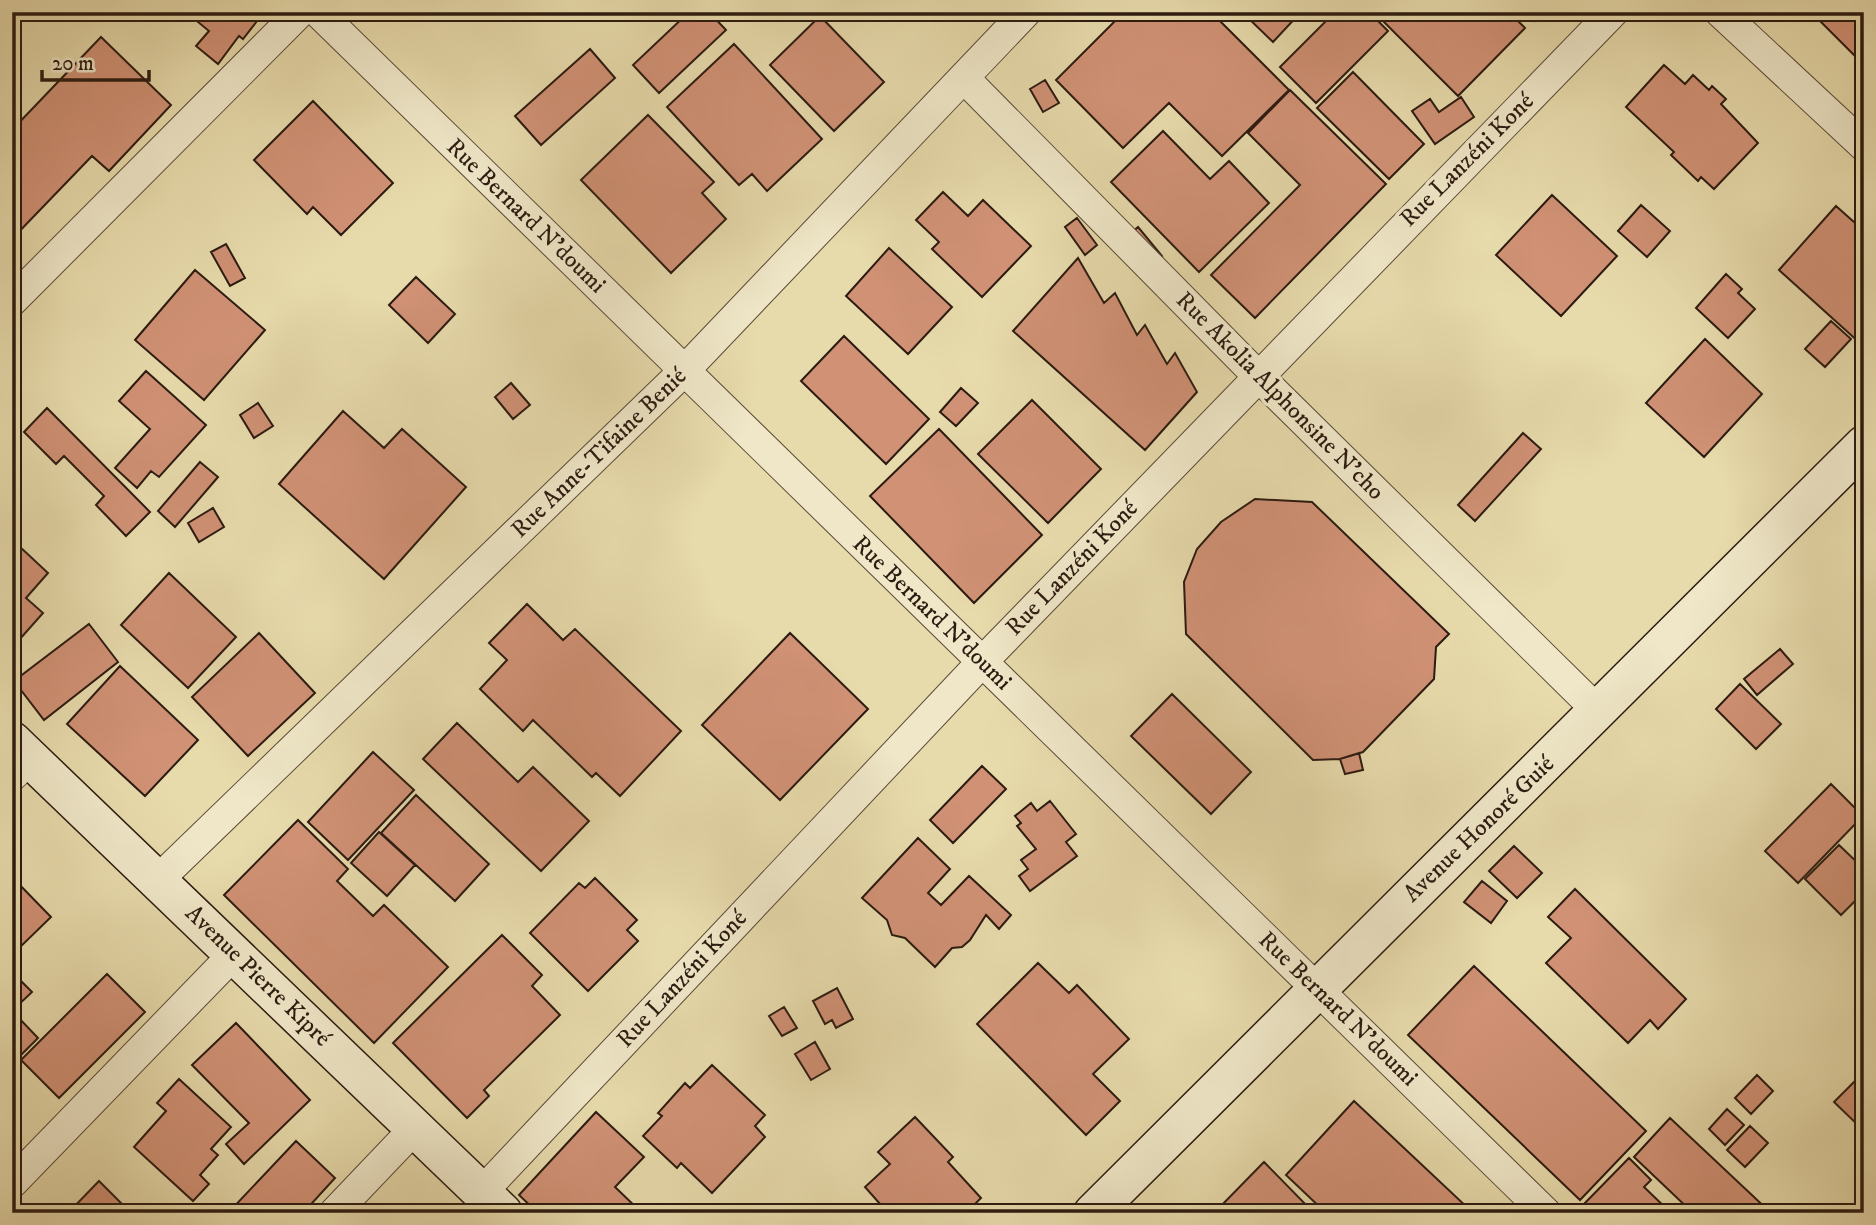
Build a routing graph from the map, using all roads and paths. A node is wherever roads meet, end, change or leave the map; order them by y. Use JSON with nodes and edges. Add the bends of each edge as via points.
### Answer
{"nodes":[{"id":1,"x":300,"y":12,"type":"edge"},
{"id":2,"x":318,"y":12,"type":"edge"},
{"id":3,"x":1026,"y":12,"type":"edge"},
{"id":4,"x":1613,"y":12,"type":"edge"},
{"id":5,"x":1720,"y":12,"type":"edge"},
{"id":6,"x":964,"y":78,"type":"junction"},
{"id":7,"x":1864,"y":146,"type":"edge"},
{"id":8,"x":12,"y":301,"type":"edge"},
{"id":9,"x":684,"y":371,"type":"junction"},
{"id":10,"x":1257,"y":375,"type":"junction"},
{"id":11,"x":1864,"y":445,"type":"edge"},
{"id":12,"x":982,"y":662,"type":"junction"},
{"id":13,"x":1599,"y":712,"type":"junction"},
{"id":14,"x":18,"y":758,"type":"edge"},
{"id":15,"x":158,"y":880,"type":"junction"},
{"id":16,"x":234,"y":954,"type":"junction"},
{"id":17,"x":1317,"y":989,"type":"junction"},
{"id":18,"x":416,"y":1127,"type":"junction"},
{"id":19,"x":12,"y":1183,"type":"edge"},
{"id":20,"x":493,"y":1202,"type":"edge"},
{"id":21,"x":334,"y":1213,"type":"edge"},
{"id":22,"x":1093,"y":1213,"type":"edge"},
{"id":23,"x":1546,"y":1213,"type":"edge"}],
"edges":[{"from":1,"to":8,"type":"street"},
{"from":2,"to":9,"type":"street","name":"Rue Bernard N'doumi"},
{"from":3,"to":6,"type":"street","name":"Rue Anne-Tifaine Benié"},
{"from":4,"to":10,"type":"street","name":"Rue Lanzéni Koné"},
{"from":5,"to":7,"type":"street"},
{"from":6,"to":9,"type":"street","name":"Rue Anne-Tifaine Benié"},
{"from":6,"to":10,"type":"street","name":"Rue Akolia Alphonsine N'cho"},
{"from":9,"to":12,"type":"street","name":"Rue Bernard N'doumi"},
{"from":9,"to":15,"type":"street","name":"Rue Anne-Tifaine Benié"},
{"from":10,"to":12,"type":"street","name":"Rue Lanzéni Koné"},
{"from":10,"to":13,"type":"street","name":"Rue Akolia Alphonsine N'cho"},
{"from":11,"to":13,"type":"street","name":"Avenue Honoré Guié"},
{"from":12,"to":17,"type":"street","name":"Rue Bernard N'doumi"},
{"from":12,"to":20,"type":"street","name":"Rue Lanzéni Koné"},
{"from":13,"to":17,"type":"street","name":"Avenue Honoré Guié"},
{"from":14,"to":15,"type":"street","name":"Avenue Pierre Kipré"},
{"from":15,"to":16,"type":"street","name":"Avenue Pierre Kipré"},
{"from":16,"to":18,"type":"street","name":"Avenue Pierre Kipré"},
{"from":16,"to":19,"type":"street"},
{"from":17,"to":22,"type":"street","name":"Avenue Honoré Guié"},
{"from":17,"to":23,"type":"street","name":"Rue Bernard N'doumi"},
{"from":18,"to":20,"type":"street","name":"Avenue Pierre Kipré"},
{"from":18,"to":21,"type":"street"}]}
